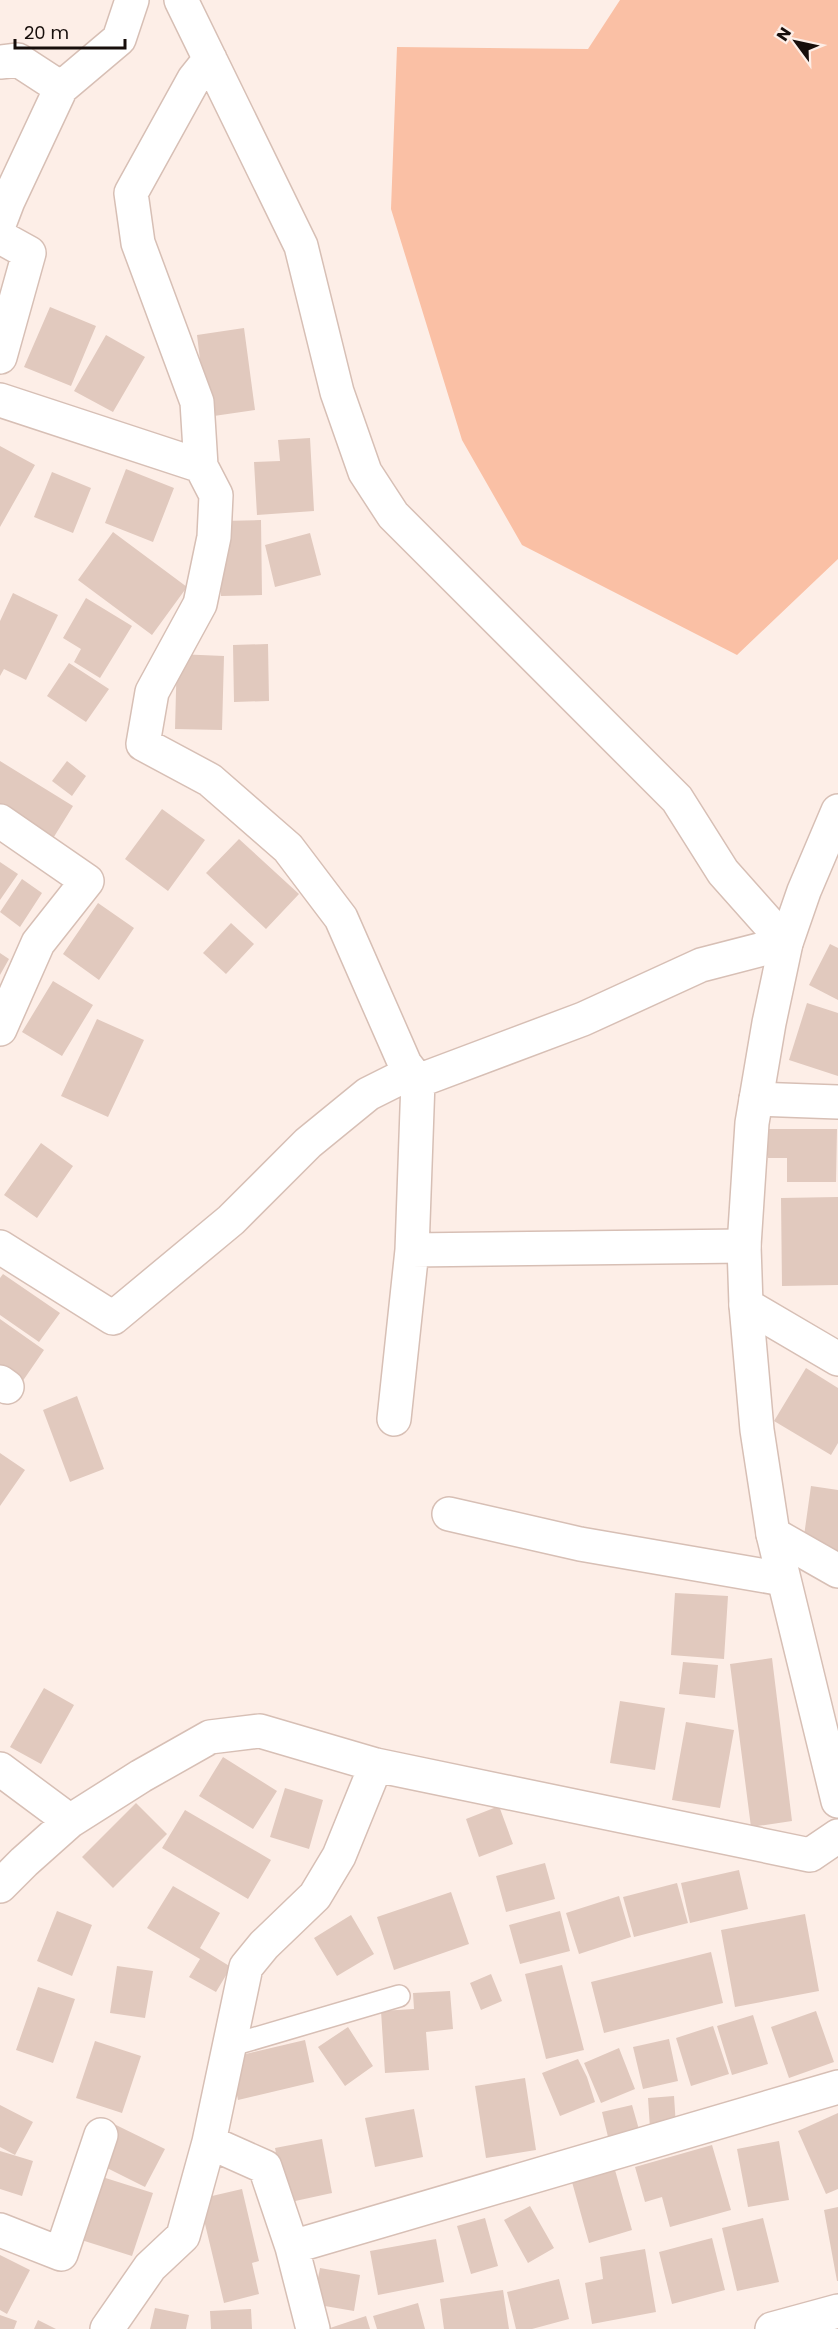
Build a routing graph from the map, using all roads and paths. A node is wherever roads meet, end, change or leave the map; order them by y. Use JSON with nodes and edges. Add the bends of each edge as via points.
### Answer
{"nodes":[{"id":1,"x":132,"y":0,"type":"edge"},
{"id":2,"x":181,"y":0,"type":"edge"},
{"id":3,"x":210,"y":59,"type":"junction"},
{"id":4,"x":0,"y":62,"type":"edge"},
{"id":5,"x":61,"y":88,"type":"junction"},
{"id":6,"x":0,"y":222,"type":"edge"},
{"id":7,"x":0,"y":237,"type":"edge"},
{"id":8,"x":0,"y":357,"type":"edge"},
{"id":9,"x":0,"y":400,"type":"edge"},
{"id":10,"x":201,"y":466,"type":"junction"},
{"id":11,"x":838,"y":811,"type":"edge"},
{"id":12,"x":0,"y":821,"type":"edge"},
{"id":13,"x":786,"y":943,"type":"junction"},
{"id":14,"x":0,"y":1029,"type":"edge"},
{"id":15,"x":418,"y":1082,"type":"junction"},
{"id":16,"x":756,"y":1099,"type":"junction"},
{"id":17,"x":838,"y":1102,"type":"edge"},
{"id":18,"x":744,"y":1246,"type":"junction"},
{"id":19,"x":0,"y":1247,"type":"edge"},
{"id":20,"x":412,"y":1250,"type":"junction"},
{"id":21,"x":746,"y":1305,"type":"junction"},
{"id":22,"x":838,"y":1359,"type":"edge"},
{"id":23,"x":394,"y":1419,"type":"dead end"},
{"id":24,"x":449,"y":1514,"type":"dead end"},
{"id":25,"x":773,"y":1534,"type":"junction"},
{"id":26,"x":838,"y":1571,"type":"edge"},
{"id":27,"x":783,"y":1579,"type":"junction"},
{"id":28,"x":376,"y":1765,"type":"junction"},
{"id":29,"x":0,"y":1768,"type":"edge"},
{"id":30,"x":838,"y":1801,"type":"edge"},
{"id":31,"x":70,"y":1821,"type":"junction"},
{"id":32,"x":838,"y":1836,"type":"edge"},
{"id":33,"x":0,"y":1886,"type":"edge"},
{"id":34,"x":399,"y":1996,"type":"dead end"},
{"id":35,"x":230,"y":2046,"type":"junction"},
{"id":36,"x":838,"y":2087,"type":"edge"},
{"id":37,"x":100,"y":2135,"type":"dead end"},
{"id":38,"x":209,"y":2142,"type":"junction"},
{"id":39,"x":0,"y":2230,"type":"edge"},
{"id":40,"x":292,"y":2247,"type":"junction"},
{"id":41,"x":838,"y":2311,"type":"edge"},
{"id":42,"x":107,"y":2329,"type":"edge"},
{"id":43,"x":313,"y":2329,"type":"edge"},
{"id":44,"x":772,"y":2329,"type":"edge"}],
"edges":[{"from":1,"to":5,"type":"street","via":[[119,39]]},
{"from":2,"to":3,"type":"street"},
{"from":3,"to":10,"type":"street","via":[[194,78],[131,193],[138,243],[196,402]]},
{"from":3,"to":13,"type":"street","via":[[301,246],[341,402],[365,472],[393,515],[677,799],[723,872]]},
{"from":4,"to":5,"type":"street","via":[[18,60]]},
{"from":5,"to":6,"type":"street"},
{"from":7,"to":8,"type":"street","via":[[29,253]]},
{"from":9,"to":10,"type":"street"},
{"from":10,"to":15,"type":"street","via":[[216,495],[200,604],[152,692],[143,744],[210,780],[288,848],[341,918],[405,1064]]},
{"from":11,"to":13,"type":"street"},
{"from":12,"to":14,"type":"street","via":[[87,881],[38,943]]},
{"from":13,"to":15,"type":"street","via":[[701,965],[583,1019]]},
{"from":13,"to":16,"type":"street"},
{"from":15,"to":19,"type":"street","via":[[398,1079],[368,1094],[308,1143],[231,1220],[113,1318]]},
{"from":15,"to":20,"type":"street"},
{"from":16,"to":17,"type":"street"},
{"from":16,"to":18,"type":"street"},
{"from":18,"to":20,"type":"street"},
{"from":18,"to":21,"type":"street"},
{"from":20,"to":23,"type":"street"},
{"from":21,"to":22,"type":"street"},
{"from":21,"to":25,"type":"street","via":[[757,1430]]},
{"from":24,"to":27,"type":"street","via":[[580,1544]]},
{"from":25,"to":26,"type":"street"},
{"from":25,"to":27,"type":"street"},
{"from":27,"to":30,"type":"street"},
{"from":28,"to":31,"type":"street","via":[[260,1731],[210,1737]]},
{"from":28,"to":32,"type":"street","via":[[810,1855]]},
{"from":28,"to":35,"type":"street","via":[[339,1857],[315,1896],[246,1967]]},
{"from":29,"to":31,"type":"street"},
{"from":31,"to":33,"type":"street"},
{"from":34,"to":35,"type":"lane"},
{"from":35,"to":38,"type":"street"},
{"from":36,"to":40,"type":"street"},
{"from":37,"to":39,"type":"street","via":[[61,2254]]},
{"from":38,"to":40,"type":"street","via":[[265,2167]]},
{"from":38,"to":42,"type":"street","via":[[183,2236],[150,2267]]},
{"from":40,"to":43,"type":"street"},
{"from":41,"to":44,"type":"street"}]}
